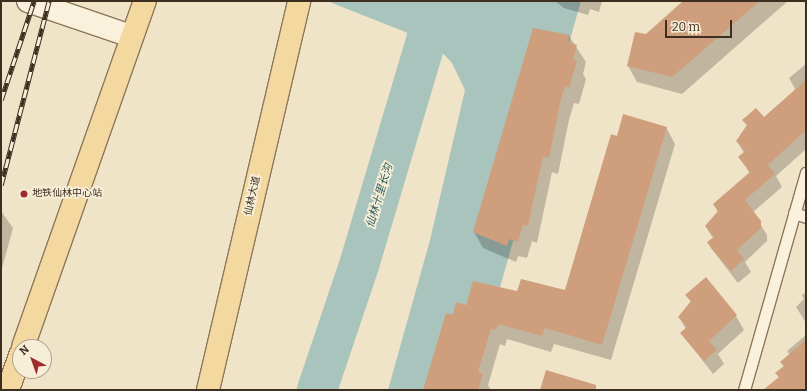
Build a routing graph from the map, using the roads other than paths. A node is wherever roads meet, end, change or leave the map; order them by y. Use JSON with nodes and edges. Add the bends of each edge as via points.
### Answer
{"nodes":[{"id":1,"x":28,"y":1,"type":"edge"},
{"id":2,"x":145,"y":1,"type":"edge"},
{"id":3,"x":299,"y":1,"type":"edge"},
{"id":4,"x":131,"y":36,"type":"junction"},
{"id":5,"x":806,"y":173,"type":"edge"},
{"id":6,"x":794,"y":213,"type":"junction"},
{"id":7,"x":806,"y":217,"type":"edge"},
{"id":8,"x":26,"y":339,"type":"edge"},
{"id":9,"x":12,"y":378,"type":"edge"},
{"id":10,"x":8,"y":390,"type":"edge"},
{"id":11,"x":208,"y":390,"type":"edge"},
{"id":12,"x":744,"y":390,"type":"edge"}],
"edges":[{"from":1,"to":4,"type":"street"},
{"from":2,"to":4,"type":"main road"},
{"from":3,"to":11,"type":"main road","name":"仙林大道"},
{"from":4,"to":8,"type":"main road"},
{"from":5,"to":6,"type":"lane"},
{"from":6,"to":7,"type":"lane"},
{"from":6,"to":12,"type":"lane"},
{"from":9,"to":10,"type":"main road"}]}
